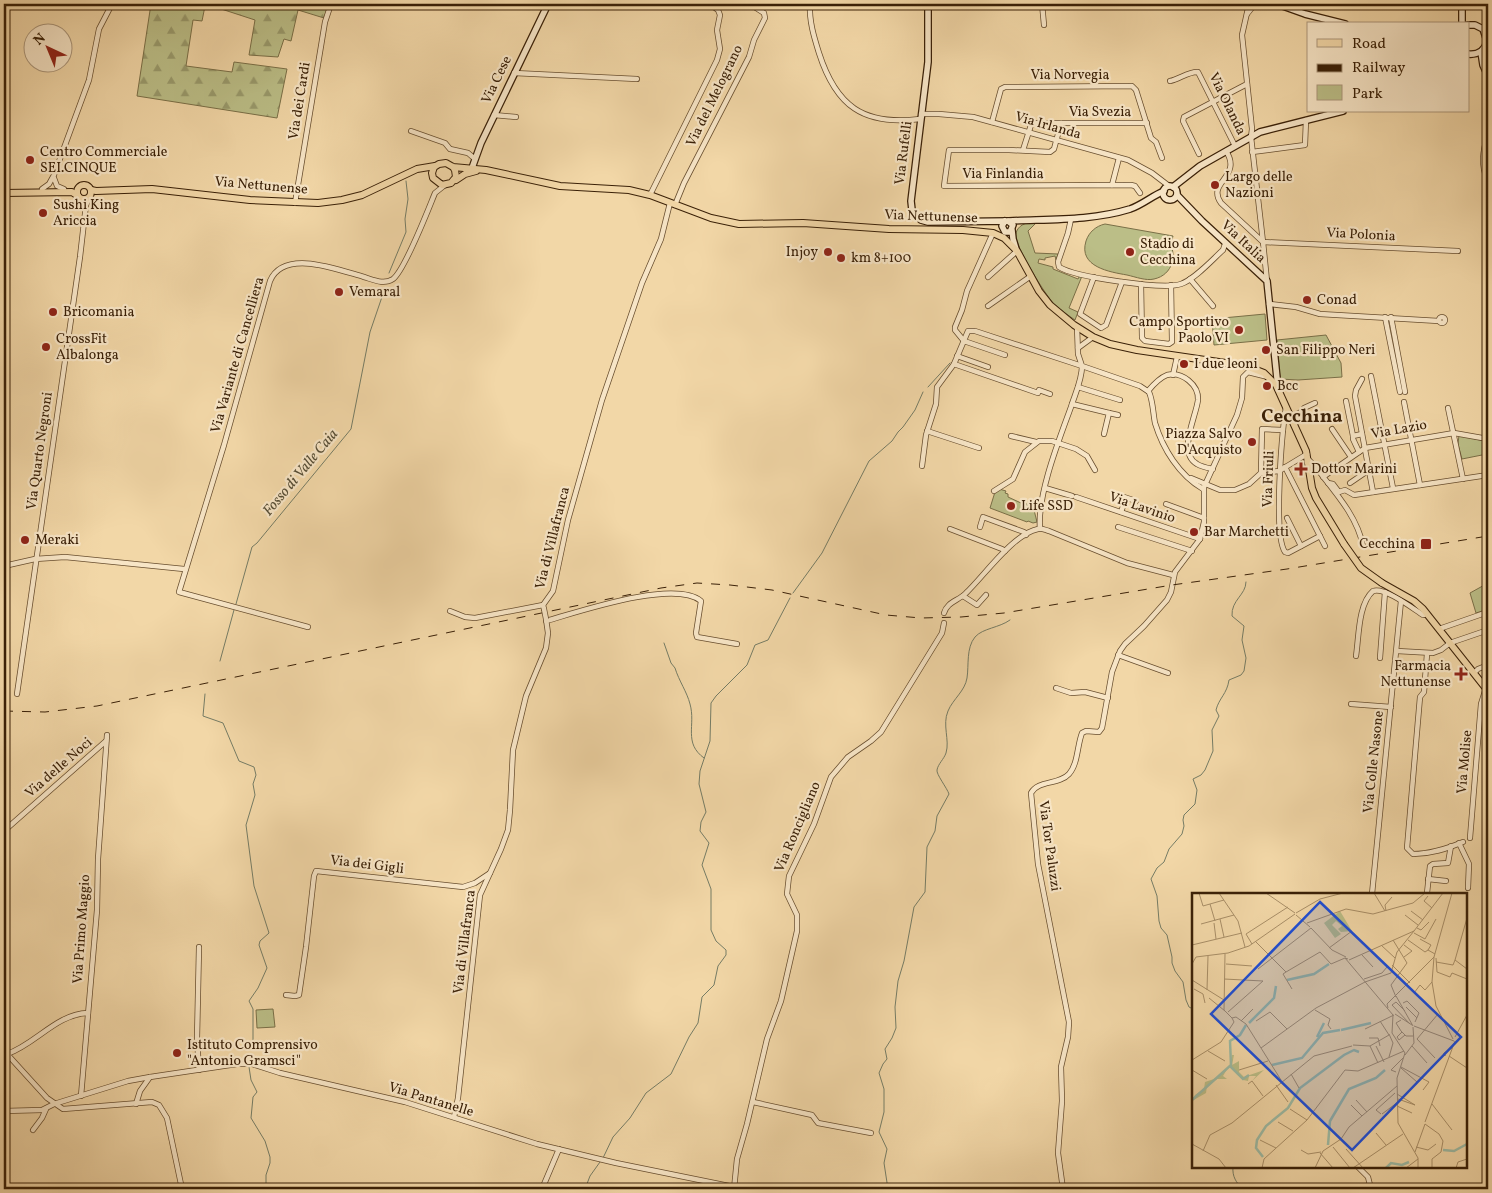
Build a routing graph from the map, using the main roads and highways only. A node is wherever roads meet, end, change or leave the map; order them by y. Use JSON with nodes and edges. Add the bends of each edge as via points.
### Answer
{"nodes":[{"id":1,"x":435,"y":166,"type":"junction"},
{"id":2,"x":453,"y":167,"type":"junction"},
{"id":3,"x":417,"y":169,"type":"junction"},
{"id":4,"x":482,"y":169,"type":"junction"},
{"id":5,"x":434,"y":179,"type":"junction"},
{"id":6,"x":456,"y":180,"type":"junction"},
{"id":7,"x":79,"y":188,"type":"junction"},
{"id":8,"x":4,"y":192,"type":"edge"},
{"id":9,"x":88,"y":195,"type":"junction"},
{"id":10,"x":1487,"y":689,"type":"edge"}],
"edges":[{"from":1,"to":2,"type":"main road","name":"Via Nettunense","via":[[446,163]]},
{"from":1,"to":3,"type":"main road","name":"Via Nettunense"},
{"from":1,"to":5,"type":"main road"},
{"from":2,"to":4,"type":"main road","name":"Via Nettunense"},
{"from":2,"to":6,"type":"main road"},
{"from":3,"to":5,"type":"main road"},
{"from":3,"to":9,"type":"main road","name":"Via Nettunense","via":[[351,198],[318,203],[250,200],[152,189]]},
{"from":4,"to":6,"type":"main road"},
{"from":4,"to":10,"type":"main road","name":"Via Nettunense","bridge":true,"via":[[560,186],[650,195],[711,218],[739,224],[800,223],[993,233],[1004,229],[1040,293],[1089,334],[1130,349],[1246,366],[1270,378],[1278,388],[1307,456],[1316,498],[1344,544],[1362,568],[1414,601],[1428,614]]},
{"from":5,"to":6,"type":"main road","via":[[445,185]]},
{"from":7,"to":8,"type":"main road","name":"Via Nettunense"},
{"from":7,"to":9,"type":"main road","via":[[77,192]]},
{"from":7,"to":9,"type":"main road","name":"Via Nettunense","via":[[85,185]]},
{"from":8,"to":9,"type":"main road","name":"Via Nettunense"}]}
